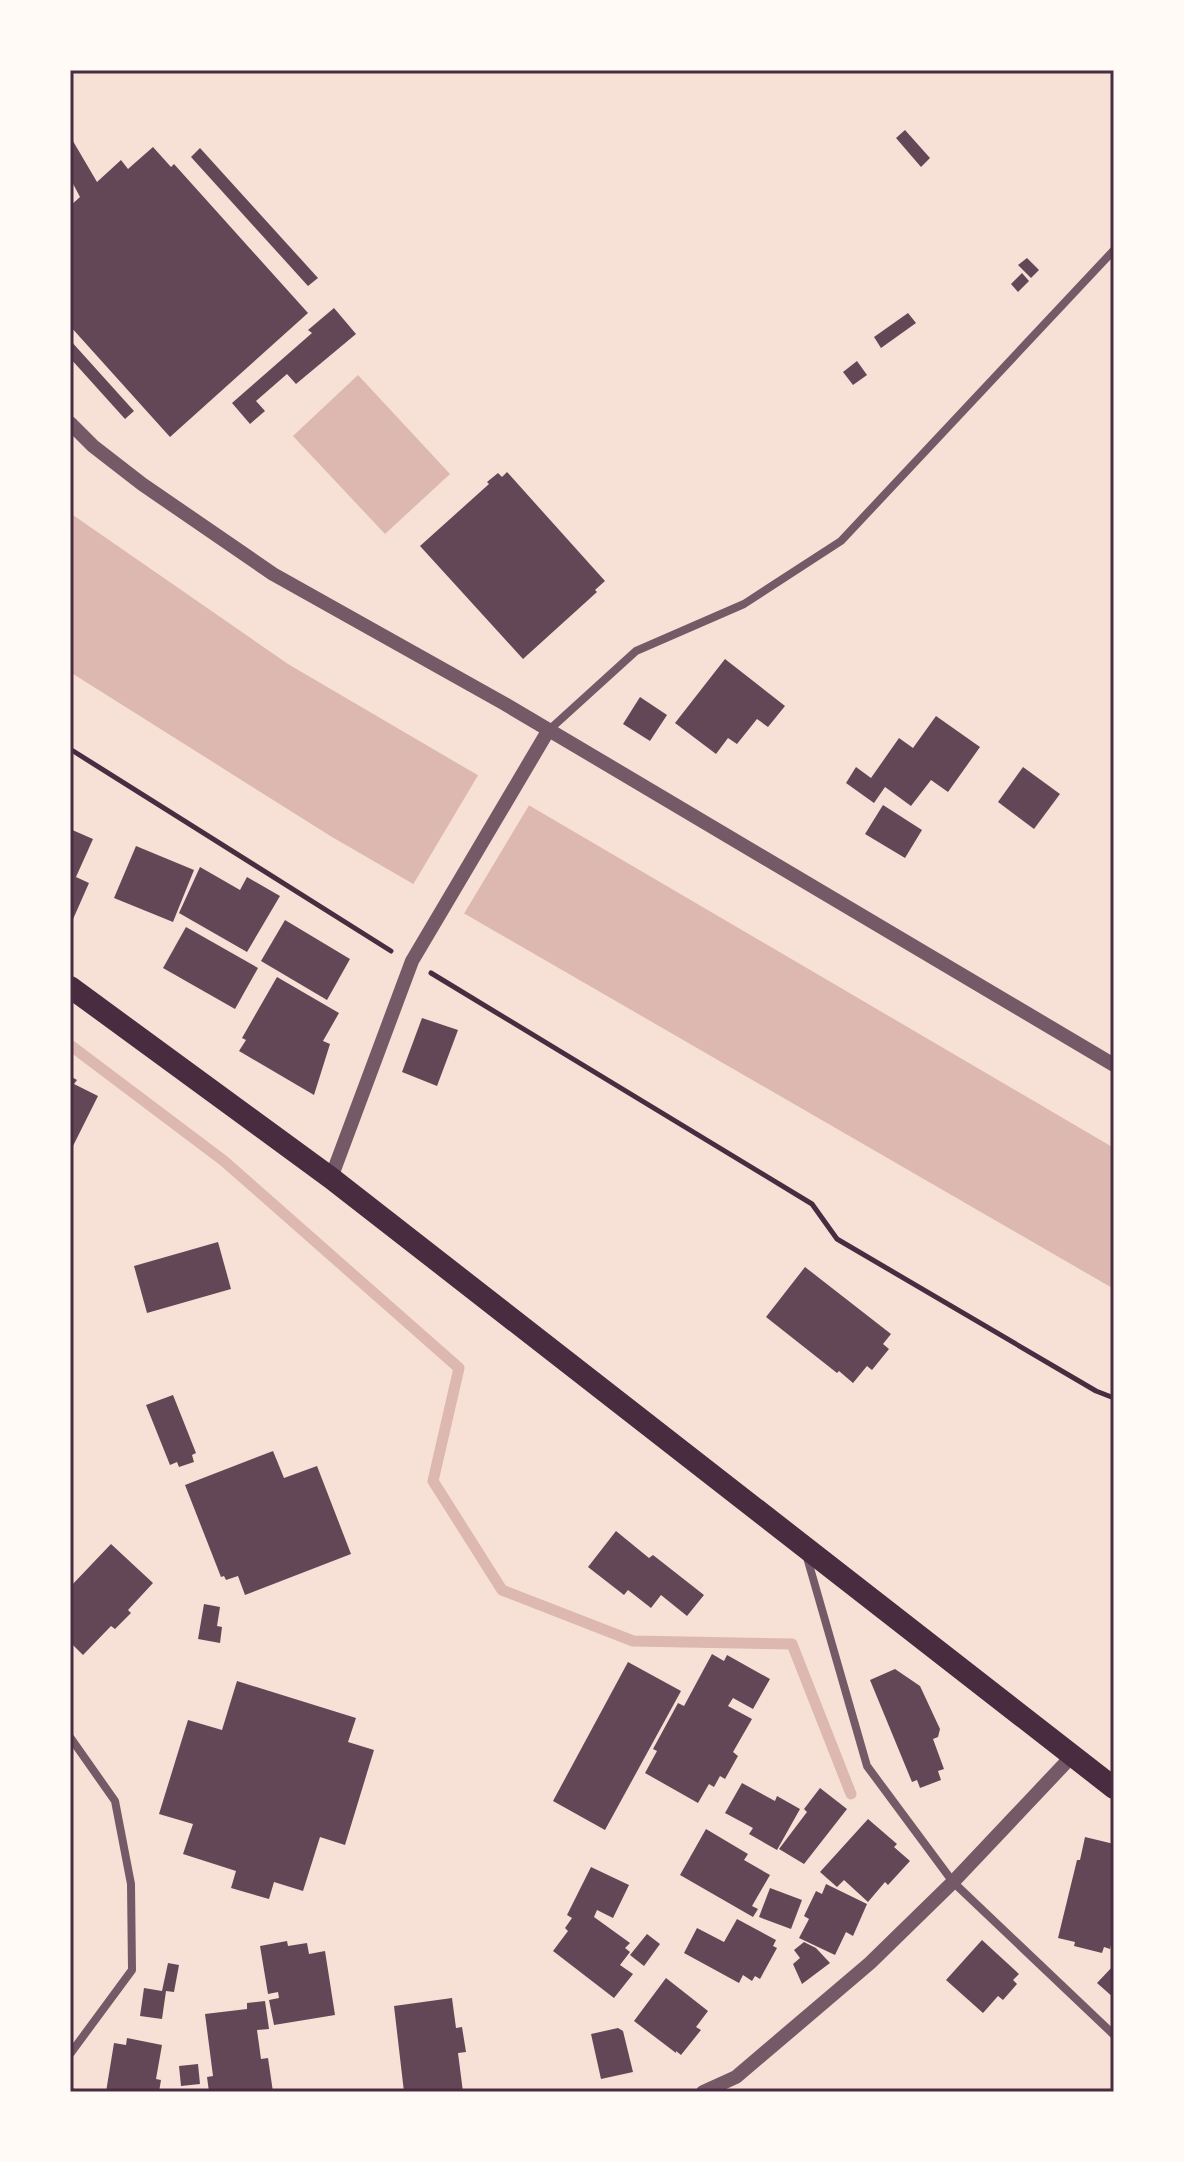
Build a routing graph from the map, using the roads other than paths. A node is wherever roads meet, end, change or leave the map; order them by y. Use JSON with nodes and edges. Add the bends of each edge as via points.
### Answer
{"nodes":[{"id":1,"x":1114,"y":250,"type":"edge"},
{"id":2,"x":70,"y":423,"type":"edge"},
{"id":3,"x":548,"y":731,"type":"junction"},
{"id":4,"x":70,"y":987,"type":"edge"},
{"id":5,"x":1114,"y":1065,"type":"edge"},
{"id":6,"x":331,"y":1178,"type":"junction"},
{"id":7,"x":803,"y":1545,"type":"junction"},
{"id":8,"x":70,"y":1737,"type":"edge"},
{"id":9,"x":1073,"y":1755,"type":"junction"},
{"id":10,"x":1114,"y":1788,"type":"edge"},
{"id":11,"x":953,"y":1882,"type":"junction"},
{"id":12,"x":1114,"y":2035,"type":"edge"},
{"id":13,"x":70,"y":2054,"type":"edge"},
{"id":14,"x":703,"y":2092,"type":"edge"}],
"edges":[{"from":1,"to":3,"type":"street","via":[[841,541],[744,604],[636,651]]},
{"from":2,"to":3,"type":"street","via":[[142,484],[273,574]]},
{"from":3,"to":5,"type":"street"},
{"from":3,"to":6,"type":"street","via":[[415,955]]},
{"from":4,"to":6,"type":"highway"},
{"from":6,"to":7,"type":"highway"},
{"from":7,"to":9,"type":"highway"},
{"from":7,"to":11,"type":"street","via":[[867,1766]]},
{"from":8,"to":13,"type":"street","via":[[115,1801],[131,1884],[132,1970]]},
{"from":9,"to":10,"type":"highway"},
{"from":9,"to":11,"type":"street"},
{"from":11,"to":12,"type":"street"},
{"from":11,"to":14,"type":"street","via":[[870,1963],[736,2077]]}]}
